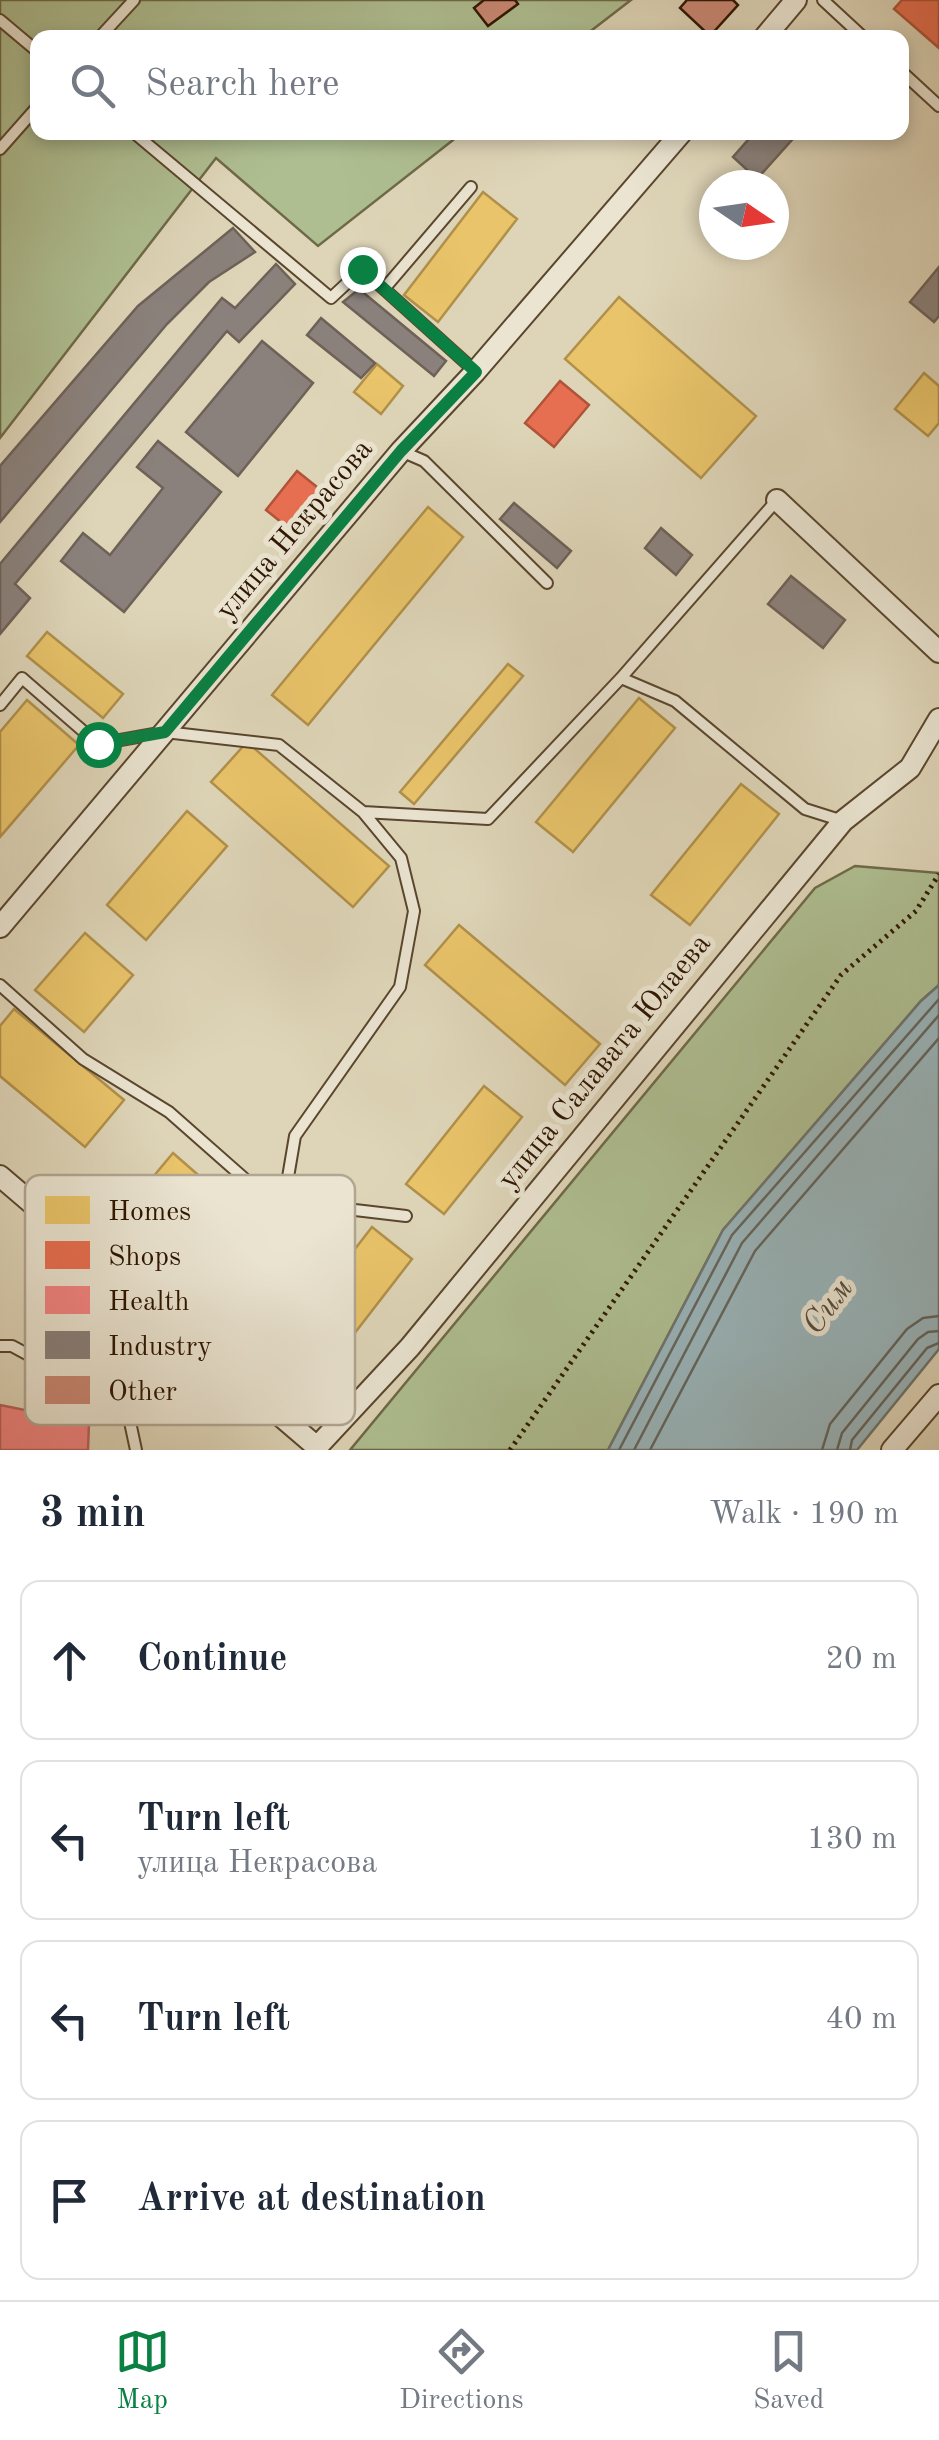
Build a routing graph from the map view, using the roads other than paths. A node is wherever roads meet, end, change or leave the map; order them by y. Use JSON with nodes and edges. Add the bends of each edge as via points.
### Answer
{"nodes":[{"id":1,"x":134,"y":0,"type":"edge"},
{"id":2,"x":796,"y":0,"type":"edge"},
{"id":3,"x":823,"y":0,"type":"edge"},
{"id":4,"x":0,"y":20,"type":"edge"},
{"id":5,"x":106,"y":30,"type":"edge"},
{"id":6,"x":771,"y":30,"type":"edge"},
{"id":7,"x":855,"y":30,"type":"edge"},
{"id":8,"x":30,"y":45,"type":"edge"},
{"id":9,"x":909,"y":78,"type":"edge"},
{"id":10,"x":939,"y":106,"type":"edge"},
{"id":11,"x":30,"y":115,"type":"edge"},
{"id":12,"x":143,"y":140,"type":"edge"},
{"id":13,"x":675,"y":140,"type":"edge"},
{"id":14,"x":0,"y":149,"type":"edge"},
{"id":15,"x":471,"y":187,"type":"dead end"},
{"id":16,"x":384,"y":288,"type":"junction"},
{"id":17,"x":476,"y":372,"type":"junction"},
{"id":18,"x":401,"y":451,"type":"junction"},
{"id":19,"x":777,"y":500,"type":"joint"},
{"id":20,"x":547,"y":583,"type":"dead end"},
{"id":21,"x":939,"y":652,"type":"edge"},
{"id":22,"x":621,"y":678,"type":"junction"},
{"id":23,"x":0,"y":705,"type":"edge"},
{"id":24,"x":939,"y":718,"type":"edge"},
{"id":25,"x":165,"y":732,"type":"junction"},
{"id":26,"x":363,"y":812,"type":"junction"},
{"id":27,"x":843,"y":821,"type":"junction"},
{"id":28,"x":0,"y":927,"type":"edge"},
{"id":29,"x":0,"y":985,"type":"edge"},
{"id":30,"x":240,"y":1175,"type":"edge"},
{"id":31,"x":288,"y":1175,"type":"edge"},
{"id":32,"x":0,"y":1176,"type":"edge"},
{"id":33,"x":25,"y":1197,"type":"edge"},
{"id":34,"x":355,"y":1210,"type":"edge"},
{"id":35,"x":406,"y":1216,"type":"dead end"},
{"id":36,"x":0,"y":1346,"type":"edge"},
{"id":37,"x":25,"y":1353,"type":"edge"},
{"id":38,"x":939,"y":1394,"type":"edge"},
{"id":39,"x":355,"y":1406,"type":"edge"},
{"id":40,"x":131,"y":1425,"type":"edge"},
{"id":41,"x":292,"y":1425,"type":"edge"},
{"id":42,"x":338,"y":1425,"type":"edge"},
{"id":43,"x":136,"y":1450,"type":"edge"},
{"id":44,"x":892,"y":1450,"type":"edge"}],
"edges":[{"from":1,"to":5,"type":"lane"},
{"from":2,"to":6,"type":"street"},
{"from":3,"to":7,"type":"lane"},
{"from":4,"to":8,"type":"lane"},
{"from":9,"to":10,"type":"lane"},
{"from":11,"to":14,"type":"lane"},
{"from":12,"to":16,"type":"lane","via":[[331,298],[362,269]]},
{"from":13,"to":17,"type":"street","name":"улица Некрасова"},
{"from":15,"to":16,"type":"lane"},
{"from":16,"to":17,"type":"lane"},
{"from":17,"to":18,"type":"street","name":"улица Некрасова"},
{"from":18,"to":20,"type":"lane","via":[[424,461]]},
{"from":18,"to":25,"type":"street","name":"улица Некрасова"},
{"from":19,"to":21,"type":"street"},
{"from":19,"to":22,"type":"lane"},
{"from":22,"to":26,"type":"lane","via":[[488,819]]},
{"from":22,"to":27,"type":"lane","via":[[675,701],[805,809]]},
{"from":23,"to":25,"type":"lane","via":[[22,678],[98,744]]},
{"from":24,"to":27,"type":"street","name":"улица Салавата Юлаева","via":[[910,768]]},
{"from":25,"to":26,"type":"lane","via":[[278,745]]},
{"from":25,"to":28,"type":"street","name":"улица Некрасова"},
{"from":26,"to":31,"type":"lane","via":[[400,858],[414,911],[400,986],[295,1136]]},
{"from":27,"to":39,"type":"street","name":"улица Салавата Юлаева"},
{"from":29,"to":30,"type":"lane","via":[[83,1059],[169,1112]]},
{"from":32,"to":33,"type":"street","name":"улица Салавата Юлаева"},
{"from":34,"to":35,"type":"lane"},
{"from":36,"to":37,"type":"lane"},
{"from":38,"to":44,"type":"street"},
{"from":40,"to":43,"type":"lane"},
{"from":41,"to":42,"type":"street","name":"улица Салавата Юлаева","via":[[318,1447]]}]}
